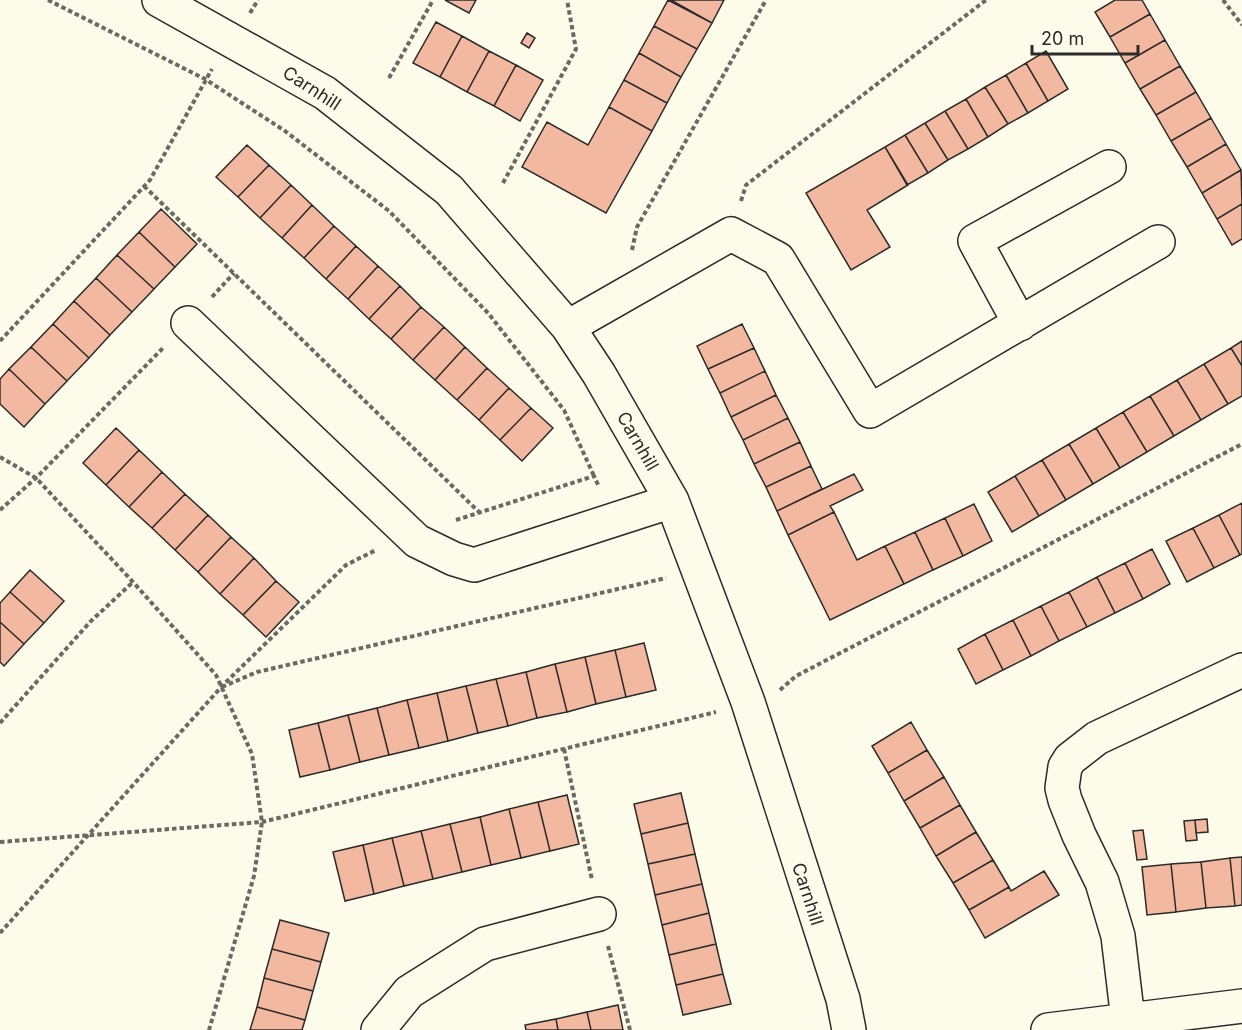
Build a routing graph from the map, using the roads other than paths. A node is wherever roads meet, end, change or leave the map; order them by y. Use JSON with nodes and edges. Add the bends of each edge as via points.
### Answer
{"nodes":[{"id":1,"x":159,"y":0,"type":"edge"},
{"id":2,"x":194,"y":8,"type":"edge"},
{"id":3,"x":1109,"y":167,"type":"dead end"},
{"id":4,"x":1158,"y":242,"type":"dead end"},
{"id":5,"x":188,"y":323,"type":"road end"},
{"id":6,"x":1020,"y":324,"type":"junction"},
{"id":7,"x":568,"y":327,"type":"junction"},
{"id":8,"x":672,"y":501,"type":"junction"},
{"id":9,"x":1242,"y":670,"type":"edge"},
{"id":10,"x":600,"y":914,"type":"dead end"},
{"id":11,"x":1242,"y":1006,"type":"edge"},
{"id":12,"x":1128,"y":1020,"type":"junction"},
{"id":13,"x":378,"y":1030,"type":"edge"},
{"id":14,"x":849,"y":1030,"type":"edge"},
{"id":15,"x":1048,"y":1030,"type":"edge"}],
"edges":[{"from":1,"to":2,"type":"street","name":"Carnhill"},
{"from":2,"to":7,"type":"street","name":"Carnhill","via":[[325,93],[449,190]]},
{"from":3,"to":6,"type":"street","via":[[975,241]]},
{"from":4,"to":6,"type":"street"},
{"from":5,"to":8,"type":"street","via":[[417,542],[454,560],[474,565]]},
{"from":6,"to":7,"type":"street","via":[[870,411],[778,259],[731,234]]},
{"from":7,"to":8,"type":"street","name":"Carnhill"},
{"from":8,"to":14,"type":"street","name":"Carnhill","via":[[748,702],[843,999]]},
{"from":9,"to":12,"type":"street","via":[[1097,738],[1070,759],[1062,777],[1065,800],[1102,882],[1118,936]]},
{"from":10,"to":13,"type":"street","via":[[485,944],[409,992]]},
{"from":11,"to":12,"type":"street"},
{"from":12,"to":15,"type":"street"}]}
